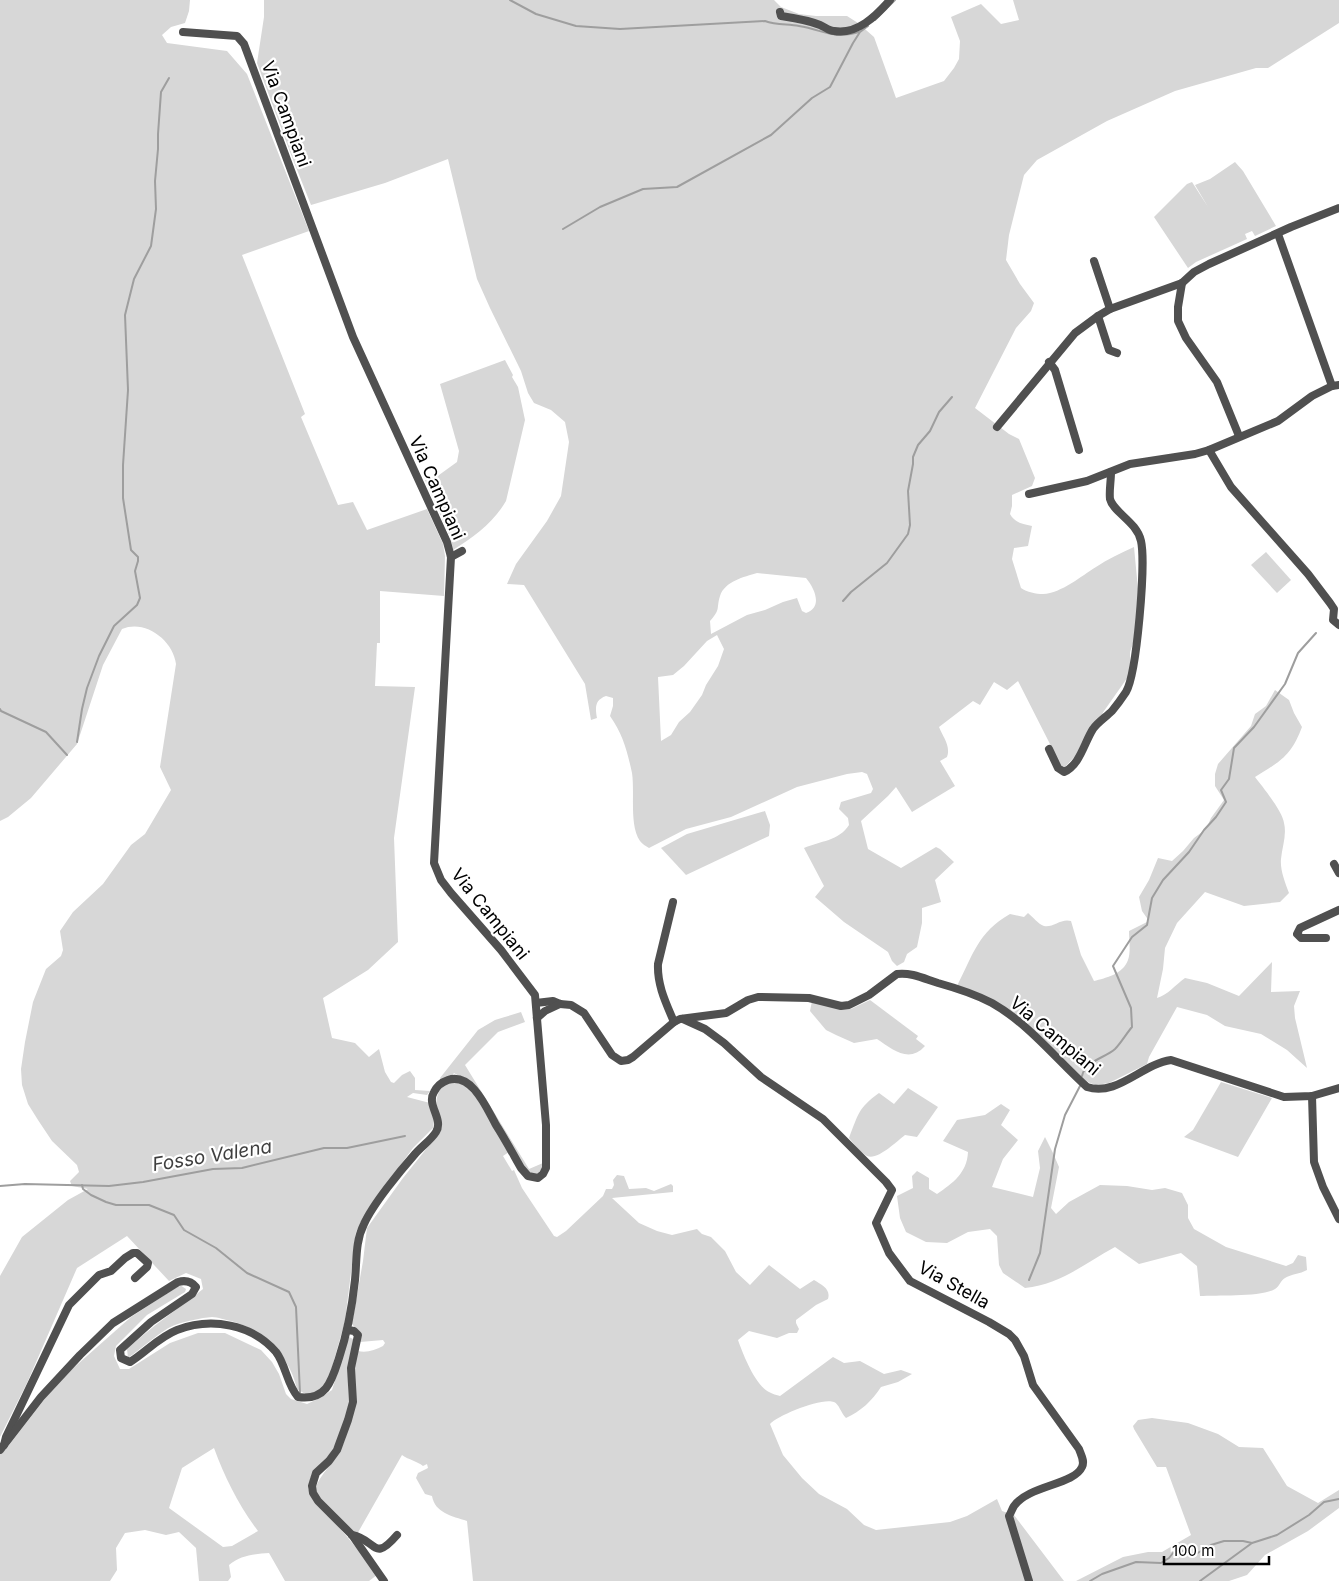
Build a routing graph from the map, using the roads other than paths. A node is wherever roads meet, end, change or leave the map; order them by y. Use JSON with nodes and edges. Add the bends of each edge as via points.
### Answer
{"nodes":[{"id":1,"x":890,"y":0,"type":"edge"},
{"id":2,"x":781,"y":14,"type":"dead end"},
{"id":3,"x":182,"y":32,"type":"dead end"},
{"id":4,"x":1339,"y":208,"type":"edge"},
{"id":5,"x":1278,"y":234,"type":"junction"},
{"id":6,"x":1094,"y":261,"type":"dead end"},
{"id":7,"x":1182,"y":283,"type":"junction"},
{"id":8,"x":1110,"y":308,"type":"junction"},
{"id":9,"x":1098,"y":316,"type":"junction"},
{"id":10,"x":1117,"y":353,"type":"dead end"},
{"id":11,"x":1050,"y":362,"type":"junction"},
{"id":12,"x":1336,"y":386,"type":"edge"},
{"id":13,"x":997,"y":427,"type":"dead end"},
{"id":14,"x":1239,"y":436,"type":"junction"},
{"id":15,"x":1079,"y":450,"type":"dead end"},
{"id":16,"x":1209,"y":450,"type":"junction"},
{"id":17,"x":1111,"y":472,"type":"junction"},
{"id":18,"x":1029,"y":494,"type":"dead end"},
{"id":19,"x":462,"y":551,"type":"dead end"},
{"id":20,"x":451,"y":557,"type":"junction"},
{"id":21,"x":1336,"y":624,"type":"edge"},
{"id":22,"x":1049,"y":749,"type":"dead end"},
{"id":23,"x":1334,"y":864,"type":"dead end"},
{"id":24,"x":1339,"y":872,"type":"edge"},
{"id":25,"x":673,"y":902,"type":"dead end"},
{"id":26,"x":1339,"y":910,"type":"edge"},
{"id":27,"x":1326,"y":938,"type":"dead end"},
{"id":28,"x":536,"y":1003,"type":"junction"},
{"id":29,"x":560,"y":1004,"type":"junction"},
{"id":30,"x":534,"y":1016,"type":"junction"},
{"id":31,"x":683,"y":1019,"type":"junction"},
{"id":32,"x":674,"y":1022,"type":"junction"},
{"id":33,"x":1339,"y":1088,"type":"edge"},
{"id":34,"x":1312,"y":1096,"type":"junction"},
{"id":35,"x":1339,"y":1219,"type":"edge"},
{"id":36,"x":135,"y":1278,"type":"dead end"},
{"id":37,"x":348,"y":1330,"type":"junction"},
{"id":38,"x":2,"y":1448,"type":"edge"},
{"id":39,"x":352,"y":1535,"type":"junction"},
{"id":40,"x":397,"y":1535,"type":"dead end"},
{"id":41,"x":384,"y":1581,"type":"edge"},
{"id":42,"x":1029,"y":1581,"type":"edge"}],
"edges":[{"from":1,"to":2,"type":"street","via":[[872,18],[852,30],[832,31]]},
{"from":3,"to":20,"type":"street","name":"Via Campiani","via":[[236,36],[244,44],[353,337],[441,528]]},
{"from":4,"to":5,"type":"street"},
{"from":5,"to":7,"type":"street","via":[[1209,264]]},
{"from":5,"to":12,"type":"street"},
{"from":6,"to":8,"type":"street"},
{"from":7,"to":8,"type":"street"},
{"from":7,"to":14,"type":"street","via":[[1178,321],[1217,382]]},
{"from":8,"to":9,"type":"street"},
{"from":9,"to":10,"type":"street","via":[[1109,350]]},
{"from":9,"to":11,"type":"street","via":[[1075,333]]},
{"from":11,"to":13,"type":"street"},
{"from":11,"to":15,"type":"street"},
{"from":12,"to":14,"type":"street","via":[[1312,396],[1278,421]]},
{"from":14,"to":16,"type":"street"},
{"from":16,"to":17,"type":"street","via":[[1130,464]]},
{"from":16,"to":21,"type":"street","via":[[1231,487],[1330,603]]},
{"from":17,"to":18,"type":"street","via":[[1088,481]]},
{"from":17,"to":22,"type":"street","via":[[1110,499],[1140,534],[1144,557],[1131,675],[1127,690],[1113,710],[1094,728],[1070,770],[1064,772],[1058,768]]},
{"from":19,"to":20,"type":"street"},
{"from":20,"to":28,"type":"street","name":"Via Campiani","via":[[434,863],[450,893],[501,950],[535,996]]},
{"from":23,"to":24,"type":"street"},
{"from":25,"to":32,"type":"street","via":[[658,964],[658,982]]},
{"from":26,"to":27,"type":"street","via":[[1300,928],[1297,934],[1301,938]]},
{"from":28,"to":29,"type":"street","name":"Via Campiani","via":[[553,1000]]},
{"from":28,"to":30,"type":"street","name":"Via Campiani"},
{"from":29,"to":30,"type":"street"},
{"from":29,"to":32,"type":"street","name":"Via Campiani","via":[[571,1005],[584,1012],[612,1055],[621,1061],[628,1060]]},
{"from":30,"to":37,"type":"street","name":"Via Campiani","via":[[546,1125],[546,1168],[543,1174],[533,1178],[524,1171],[478,1094],[469,1085],[457,1078],[444,1081],[432,1097],[438,1124],[436,1131],[372,1210],[360,1234]]},
{"from":31,"to":32,"type":"street","name":"Via Campiani"},
{"from":31,"to":34,"type":"street","name":"Via Campiani","via":[[726,1013],[758,996],[809,998],[849,1005],[897,974],[911,974],[991,1002],[1032,1034],[1087,1087],[1102,1089],[1171,1060],[1284,1097]]},
{"from":31,"to":42,"type":"street","name":"Via Stella","via":[[705,1029],[761,1077],[823,1119],[886,1182],[892,1190],[876,1223],[889,1253],[910,1281],[989,1322],[1009,1334],[1018,1344],[1032,1385],[1079,1448],[1084,1460],[1076,1474],[1035,1490],[1014,1506],[1009,1516]]},
{"from":33,"to":34,"type":"street","name":"Via Campiani"},
{"from":34,"to":35,"type":"street","via":[[1314,1162]]},
{"from":36,"to":38,"type":"street","via":[[148,1263],[133,1253],[111,1271],[99,1275],[69,1305]]},
{"from":37,"to":38,"type":"street","name":"Via Campiani","via":[[331,1383],[316,1396],[298,1399],[276,1353],[262,1340],[230,1325],[213,1323],[177,1330],[134,1360],[130,1362],[121,1358],[120,1350],[151,1322],[192,1294],[196,1287],[184,1280],[178,1282],[113,1323],[41,1397]]},
{"from":37,"to":39,"type":"street","via":[[358,1335],[351,1368],[353,1402],[337,1450],[316,1473],[312,1486],[318,1501]]},
{"from":39,"to":40,"type":"street","via":[[379,1549],[386,1547]]},
{"from":39,"to":41,"type":"street"}]}
